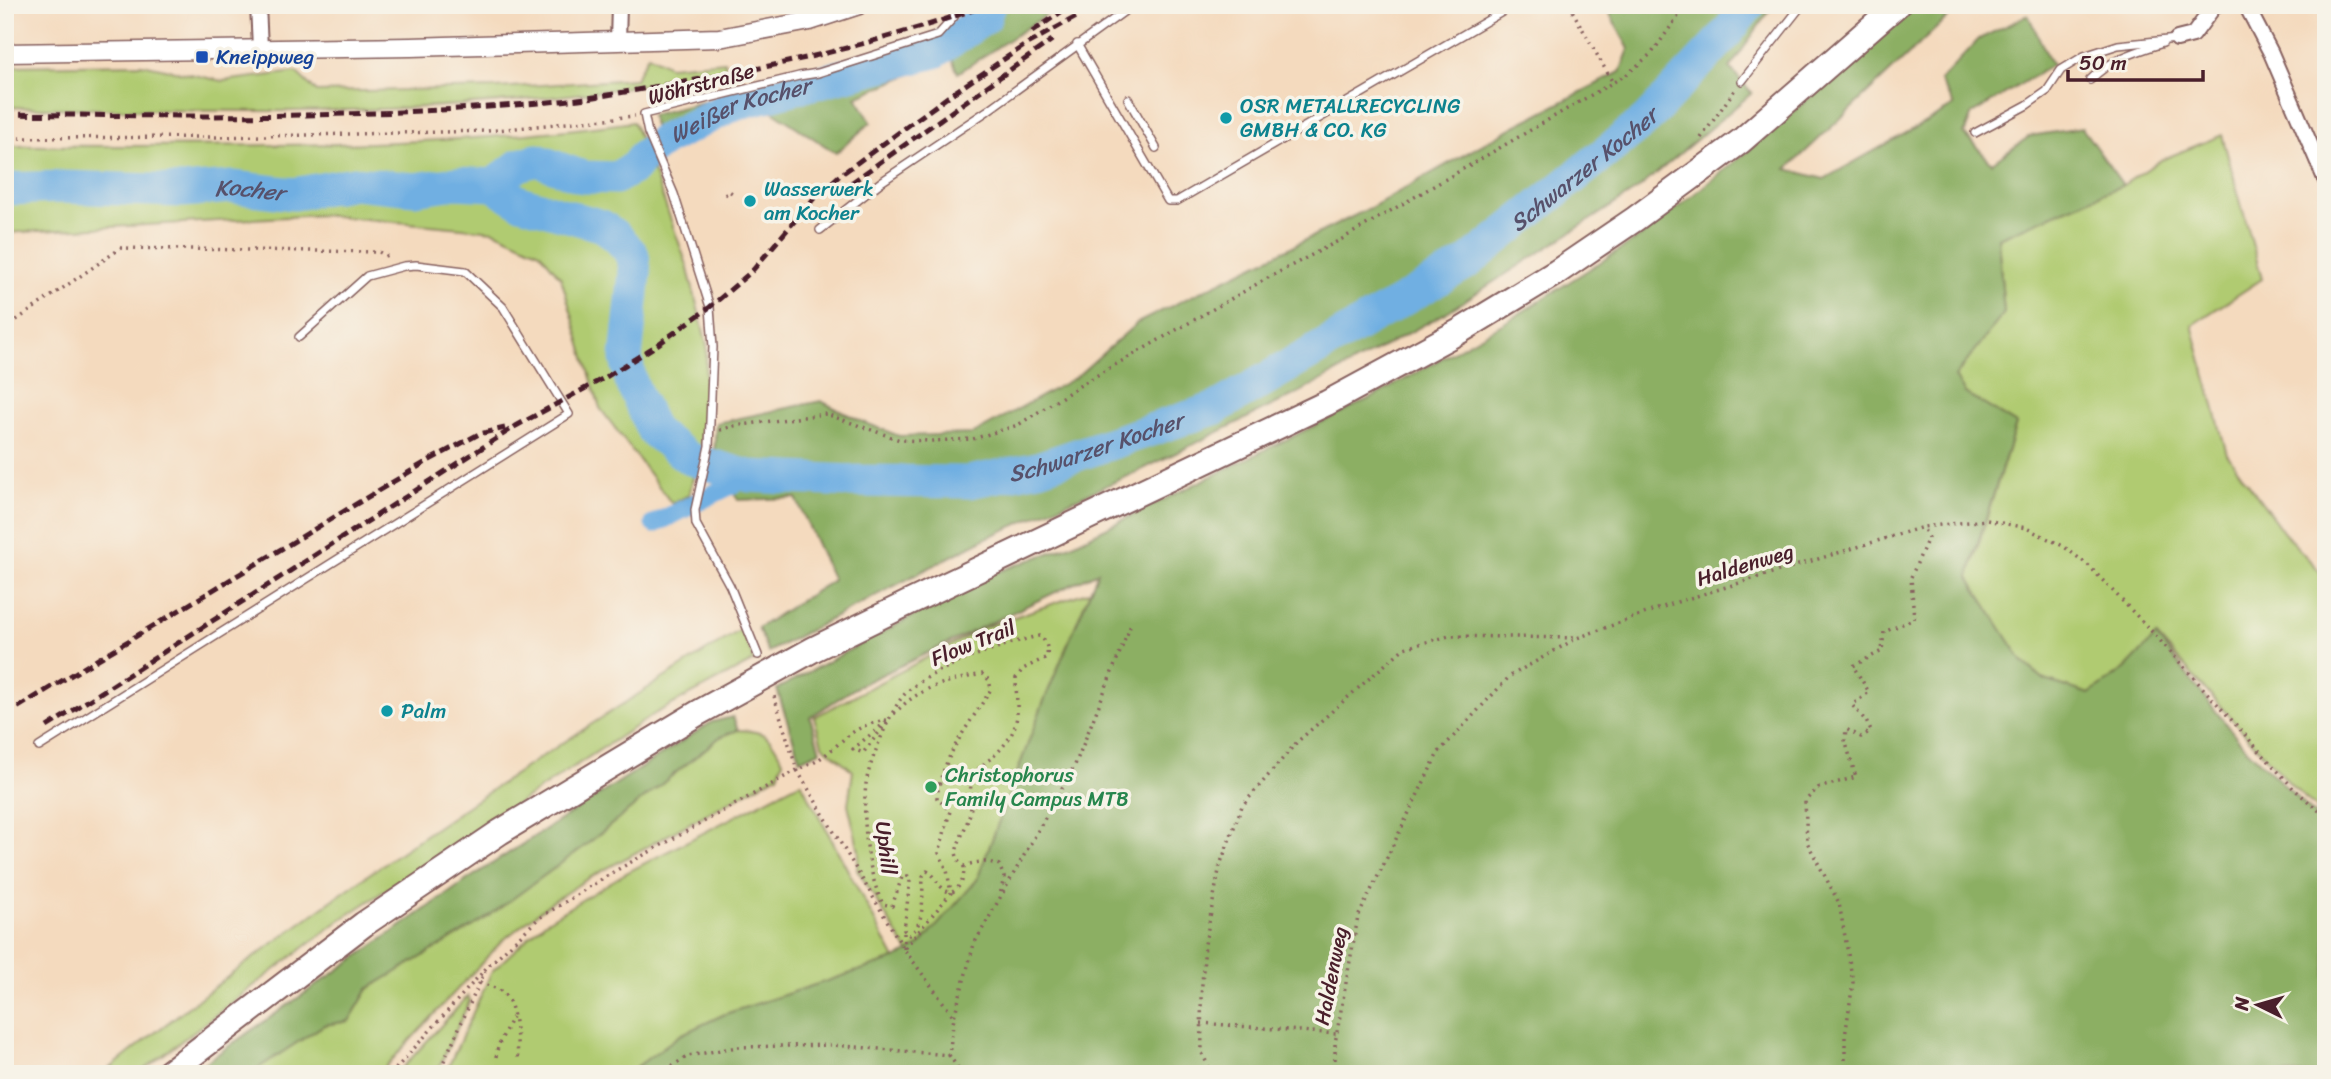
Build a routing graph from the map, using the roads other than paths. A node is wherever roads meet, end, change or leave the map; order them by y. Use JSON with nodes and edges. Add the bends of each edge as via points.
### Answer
{"nodes":[{"id":1,"x":258,"y":5,"type":"edge"},
{"id":2,"x":619,"y":5,"type":"edge"},
{"id":3,"x":859,"y":5,"type":"edge"},
{"id":4,"x":957,"y":5,"type":"edge"},
{"id":5,"x":1133,"y":5,"type":"edge"},
{"id":6,"x":1514,"y":5,"type":"edge"},
{"id":7,"x":1802,"y":5,"type":"edge"},
{"id":8,"x":1897,"y":5,"type":"edge"},
{"id":9,"x":2215,"y":5,"type":"edge"},
{"id":10,"x":2246,"y":5,"type":"edge"},
{"id":11,"x":817,"y":12,"type":"edge"},
{"id":12,"x":2177,"y":39,"type":"junction"},
{"id":13,"x":618,"y":42,"type":"junction"},
{"id":14,"x":1077,"y":44,"type":"junction"},
{"id":15,"x":261,"y":48,"type":"junction"},
{"id":16,"x":5,"y":53,"type":"edge"},
{"id":17,"x":2090,"y":80,"type":"dead end"},
{"id":18,"x":1742,"y":81,"type":"road end"},
{"id":19,"x":1128,"y":99,"type":"dead end"},
{"id":20,"x":1975,"y":133,"type":"dead end"},
{"id":21,"x":1156,"y":148,"type":"dead end"},
{"id":22,"x":2326,"y":181,"type":"edge"},
{"id":23,"x":820,"y":230,"type":"dead end"},
{"id":24,"x":299,"y":337,"type":"dead end"},
{"id":25,"x":758,"y":655,"type":"dead end"},
{"id":26,"x":39,"y":747,"type":"dead end"},
{"id":27,"x":167,"y":1074,"type":"edge"}],
"edges":[{"from":1,"to":15,"type":"street"},
{"from":2,"to":13,"type":"street"},
{"from":3,"to":11,"type":"street"},
{"from":4,"to":25,"type":"lane","name":"Wöhrstraße","via":[[954,17],[938,35],[818,73],[644,114],[710,307],[709,446],[696,524],[730,586]]},
{"from":5,"to":14,"type":"lane"},
{"from":6,"to":14,"type":"lane","via":[[1177,201],[1168,201]]},
{"from":7,"to":18,"type":"lane"},
{"from":8,"to":27,"type":"highway","via":[[1741,141],[1557,272],[1327,403],[814,649],[698,713],[500,831],[364,924]]},
{"from":9,"to":12,"type":"street","via":[[2193,35]]},
{"from":10,"to":22,"type":"street"},
{"from":11,"to":13,"type":"street","via":[[719,38]]},
{"from":12,"to":17,"type":"lane","via":[[2121,57]]},
{"from":12,"to":20,"type":"lane","via":[[2118,45],[2084,56],[2061,70],[2047,91]]},
{"from":13,"to":15,"type":"street"},
{"from":14,"to":23,"type":"lane"},
{"from":15,"to":16,"type":"street"},
{"from":19,"to":21,"type":"lane"},
{"from":24,"to":26,"type":"lane","via":[[368,276],[404,266],[465,271],[503,307],[569,414]]}]}
